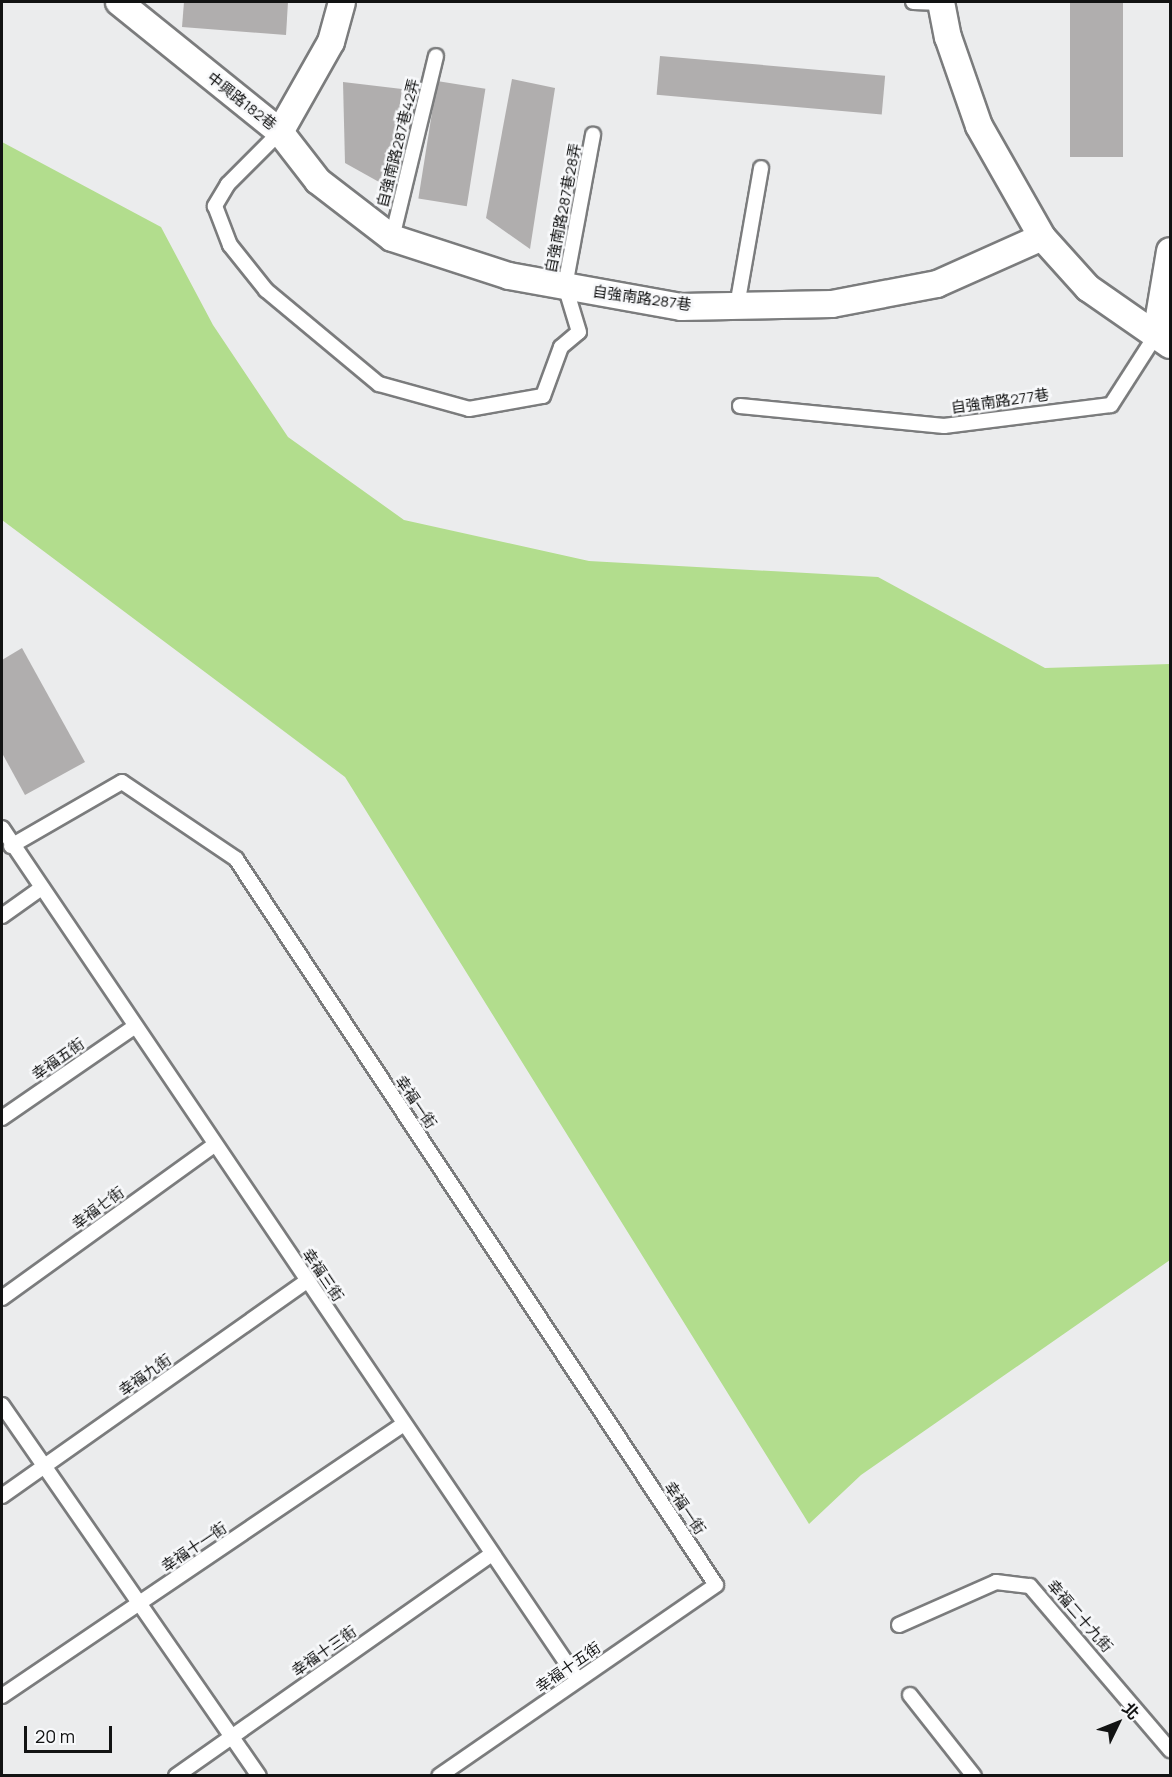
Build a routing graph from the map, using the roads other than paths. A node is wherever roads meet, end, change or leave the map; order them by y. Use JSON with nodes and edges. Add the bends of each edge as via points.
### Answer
{"nodes":[{"id":1,"x":119,"y":2,"type":"edge"},
{"id":2,"x":342,"y":2,"type":"edge"},
{"id":3,"x":913,"y":2,"type":"edge"},
{"id":4,"x":942,"y":2,"type":"edge"},
{"id":5,"x":436,"y":56,"type":"dead end"},
{"id":6,"x":280,"y":132,"type":"junction"},
{"id":7,"x":593,"y":135,"type":"dead end"},
{"id":8,"x":761,"y":168,"type":"dead end"},
{"id":9,"x":1042,"y":237,"type":"junction"},
{"id":10,"x":392,"y":238,"type":"junction"},
{"id":11,"x":1170,"y":251,"type":"edge"},
{"id":12,"x":565,"y":286,"type":"junction"},
{"id":13,"x":737,"y":306,"type":"junction"},
{"id":14,"x":1163,"y":340,"type":"edge"},
{"id":15,"x":741,"y":406,"type":"dead end"},
{"id":16,"x":2,"y":828,"type":"edge"},
{"id":17,"x":11,"y":846,"type":"junction"},
{"id":18,"x":40,"y":889,"type":"junction"},
{"id":19,"x":2,"y":916,"type":"edge"},
{"id":20,"x":134,"y":1027,"type":"junction"},
{"id":21,"x":2,"y":1118,"type":"edge"},
{"id":22,"x":214,"y":1145,"type":"junction"},
{"id":23,"x":307,"y":1281,"type":"junction"},
{"id":24,"x":2,"y":1298,"type":"edge"},
{"id":25,"x":2,"y":1405,"type":"edge"},
{"id":26,"x":404,"y":1424,"type":"junction"},
{"id":27,"x":43,"y":1467,"type":"junction"},
{"id":28,"x":2,"y":1496,"type":"edge"},
{"id":29,"x":492,"y":1554,"type":"junction"},
{"id":30,"x":716,"y":1585,"type":"joint"},
{"id":31,"x":139,"y":1604,"type":"junction"},
{"id":32,"x":899,"y":1625,"type":"dead end"},
{"id":33,"x":578,"y":1680,"type":"junction"},
{"id":34,"x":910,"y":1695,"type":"dead end"},
{"id":35,"x":2,"y":1696,"type":"edge"},
{"id":36,"x":231,"y":1736,"type":"junction"},
{"id":37,"x":1170,"y":1750,"type":"edge"},
{"id":38,"x":176,"y":1776,"type":"edge"},
{"id":39,"x":259,"y":1776,"type":"edge"},
{"id":40,"x":439,"y":1776,"type":"edge"},
{"id":41,"x":974,"y":1776,"type":"edge"}],
"edges":[{"from":1,"to":6,"type":"street","name":"中興路182巷"},
{"from":2,"to":6,"type":"street","name":"中興路182巷","via":[[331,42]]},
{"from":3,"to":4,"type":"lane"},
{"from":4,"to":9,"type":"street","via":[[979,126]]},
{"from":5,"to":10,"type":"lane","name":"自強南路287巷42弄"},
{"from":6,"to":10,"type":"street","name":"自強南路287巷","via":[[318,181]]},
{"from":6,"to":12,"type":"lane","via":[[228,184],[215,206],[230,244],[266,290],[379,384],[469,409],[543,396],[561,347],[579,332]]},
{"from":7,"to":12,"type":"lane","name":"自強南路287巷28弄"},
{"from":8,"to":13,"type":"lane"},
{"from":9,"to":13,"type":"street","name":"自強南路287巷","via":[[938,284],[832,304]]},
{"from":9,"to":14,"type":"street","via":[[1088,288]]},
{"from":10,"to":12,"type":"street","name":"自強南路287巷","via":[[509,276]]},
{"from":11,"to":14,"type":"street"},
{"from":12,"to":13,"type":"street","name":"自強南路287巷","via":[[681,307]]},
{"from":14,"to":15,"type":"lane","name":"自強南路277巷","via":[[1111,405],[944,426]]},
{"from":16,"to":17,"type":"lane","name":"幸福三街"},
{"from":17,"to":18,"type":"lane","name":"幸福三街"},
{"from":17,"to":30,"type":"lane","name":"幸福一街","via":[[122,782],[236,859]]},
{"from":18,"to":19,"type":"lane"},
{"from":18,"to":20,"type":"lane","name":"幸福三街"},
{"from":20,"to":21,"type":"lane","name":"幸福五街"},
{"from":20,"to":22,"type":"lane","name":"幸福三街"},
{"from":22,"to":23,"type":"lane","name":"幸福三街"},
{"from":22,"to":24,"type":"lane","name":"幸福七街"},
{"from":23,"to":26,"type":"lane","name":"幸福三街"},
{"from":23,"to":27,"type":"lane","name":"幸福九街"},
{"from":25,"to":27,"type":"lane"},
{"from":26,"to":29,"type":"lane","name":"幸福三街"},
{"from":26,"to":31,"type":"lane","name":"幸福十一街"},
{"from":27,"to":28,"type":"lane","name":"幸福九街"},
{"from":27,"to":31,"type":"lane"},
{"from":29,"to":33,"type":"lane","name":"幸福三街"},
{"from":29,"to":36,"type":"lane","name":"幸福十三街"},
{"from":30,"to":33,"type":"lane","name":"幸福十五街"},
{"from":31,"to":35,"type":"lane","name":"幸福十一街"},
{"from":31,"to":36,"type":"lane"},
{"from":32,"to":37,"type":"lane","name":"幸福二十九街","via":[[996,1582],[1030,1586]]},
{"from":33,"to":40,"type":"lane","name":"幸福十五街"},
{"from":34,"to":41,"type":"lane"},
{"from":36,"to":38,"type":"lane","name":"幸福十三街"},
{"from":36,"to":39,"type":"lane"}]}
